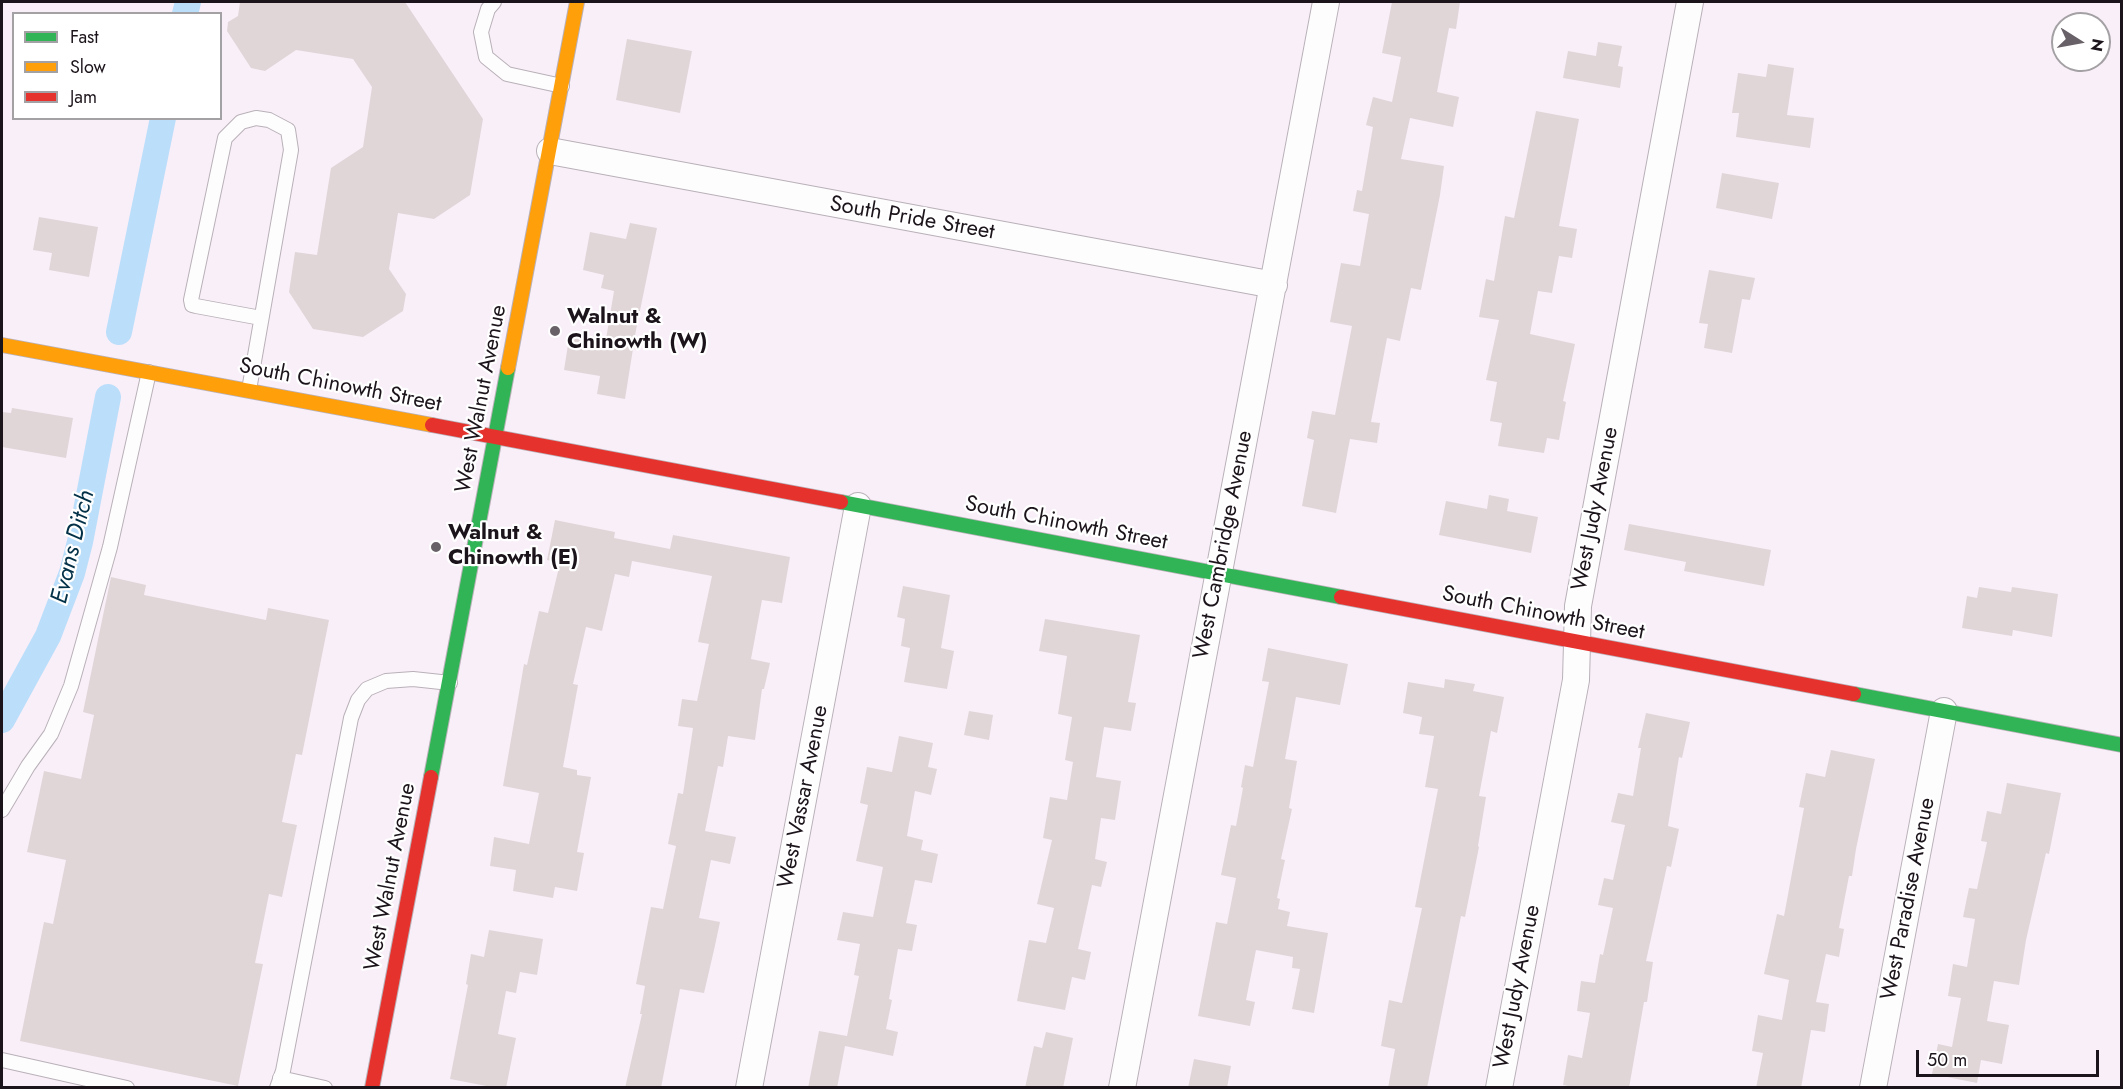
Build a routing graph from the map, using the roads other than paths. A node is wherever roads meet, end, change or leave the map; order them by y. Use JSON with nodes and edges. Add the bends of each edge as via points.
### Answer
{"nodes":[{"id":1,"x":494,"y":2,"type":"edge"},
{"id":2,"x":577,"y":2,"type":"edge"},
{"id":3,"x":1321,"y":2,"type":"edge"},
{"id":4,"x":1690,"y":2,"type":"edge"},
{"id":5,"x":562,"y":86,"type":"junction"},
{"id":6,"x":550,"y":152,"type":"junction"},
{"id":7,"x":1274,"y":285,"type":"junction"},
{"id":8,"x":261,"y":318,"type":"junction"},
{"id":9,"x":2,"y":345,"type":"edge"},
{"id":10,"x":149,"y":372,"type":"junction"},
{"id":11,"x":249,"y":390,"type":"junction"},
{"id":12,"x":496,"y":436,"type":"junction"},
{"id":13,"x":858,"y":506,"type":"junction"},
{"id":14,"x":1218,"y":575,"type":"junction"},
{"id":15,"x":1576,"y":642,"type":"junction"},
{"id":16,"x":450,"y":683,"type":"junction"},
{"id":17,"x":1944,"y":711,"type":"junction"},
{"id":18,"x":2121,"y":745,"type":"edge"},
{"id":19,"x":2,"y":810,"type":"edge"},
{"id":20,"x":2,"y":1060,"type":"edge"},
{"id":21,"x":279,"y":1083,"type":"edge"},
{"id":22,"x":126,"y":1088,"type":"edge"},
{"id":23,"x":325,"y":1088,"type":"edge"},
{"id":24,"x":372,"y":1088,"type":"edge"},
{"id":25,"x":749,"y":1088,"type":"edge"},
{"id":26,"x":1122,"y":1088,"type":"edge"},
{"id":27,"x":1499,"y":1088,"type":"edge"},
{"id":28,"x":1873,"y":1088,"type":"edge"}],
"edges":[{"from":1,"to":5,"type":"lane","via":[[481,32],[486,57],[507,74]]},
{"from":2,"to":5,"type":"street","name":"West Walnut Avenue"},
{"from":3,"to":7,"type":"street","name":"West Cambridge Avenue"},
{"from":4,"to":15,"type":"street","name":"West Judy Avenue","via":[[1578,606]]},
{"from":5,"to":6,"type":"street","name":"West Walnut Avenue"},
{"from":6,"to":7,"type":"street","name":"South Pride Street"},
{"from":6,"to":12,"type":"street","name":"West Walnut Avenue"},
{"from":7,"to":14,"type":"street","name":"West Cambridge Avenue"},
{"from":8,"to":8,"type":"lane","via":[[291,150],[288,129],[256,118],[241,122],[225,138],[191,300],[192,305]]},
{"from":8,"to":11,"type":"lane"},
{"from":9,"to":10,"type":"street","name":"South Chinowth Street"},
{"from":10,"to":11,"type":"street","name":"South Chinowth Street"},
{"from":10,"to":19,"type":"lane","via":[[110,547],[71,686],[51,735]]},
{"from":11,"to":12,"type":"street","name":"South Chinowth Street"},
{"from":12,"to":13,"type":"street","name":"South Chinowth Street"},
{"from":12,"to":16,"type":"street","name":"West Walnut Avenue"},
{"from":13,"to":14,"type":"street","name":"South Chinowth Street"},
{"from":13,"to":25,"type":"street","name":"West Vassar Avenue"},
{"from":14,"to":15,"type":"street","name":"South Chinowth Street"},
{"from":14,"to":26,"type":"street","name":"West Cambridge Avenue"},
{"from":15,"to":17,"type":"street","name":"South Chinowth Street"},
{"from":15,"to":27,"type":"street","name":"West Judy Avenue","via":[[1576,680]]},
{"from":16,"to":21,"type":"lane","via":[[386,681],[367,689],[358,700],[351,718]]},
{"from":16,"to":24,"type":"street","name":"West Walnut Avenue"},
{"from":17,"to":18,"type":"street","name":"South Chinowth Street"},
{"from":17,"to":28,"type":"street","name":"West Paradise Avenue"},
{"from":20,"to":22,"type":"lane"},
{"from":21,"to":23,"type":"lane"}]}
